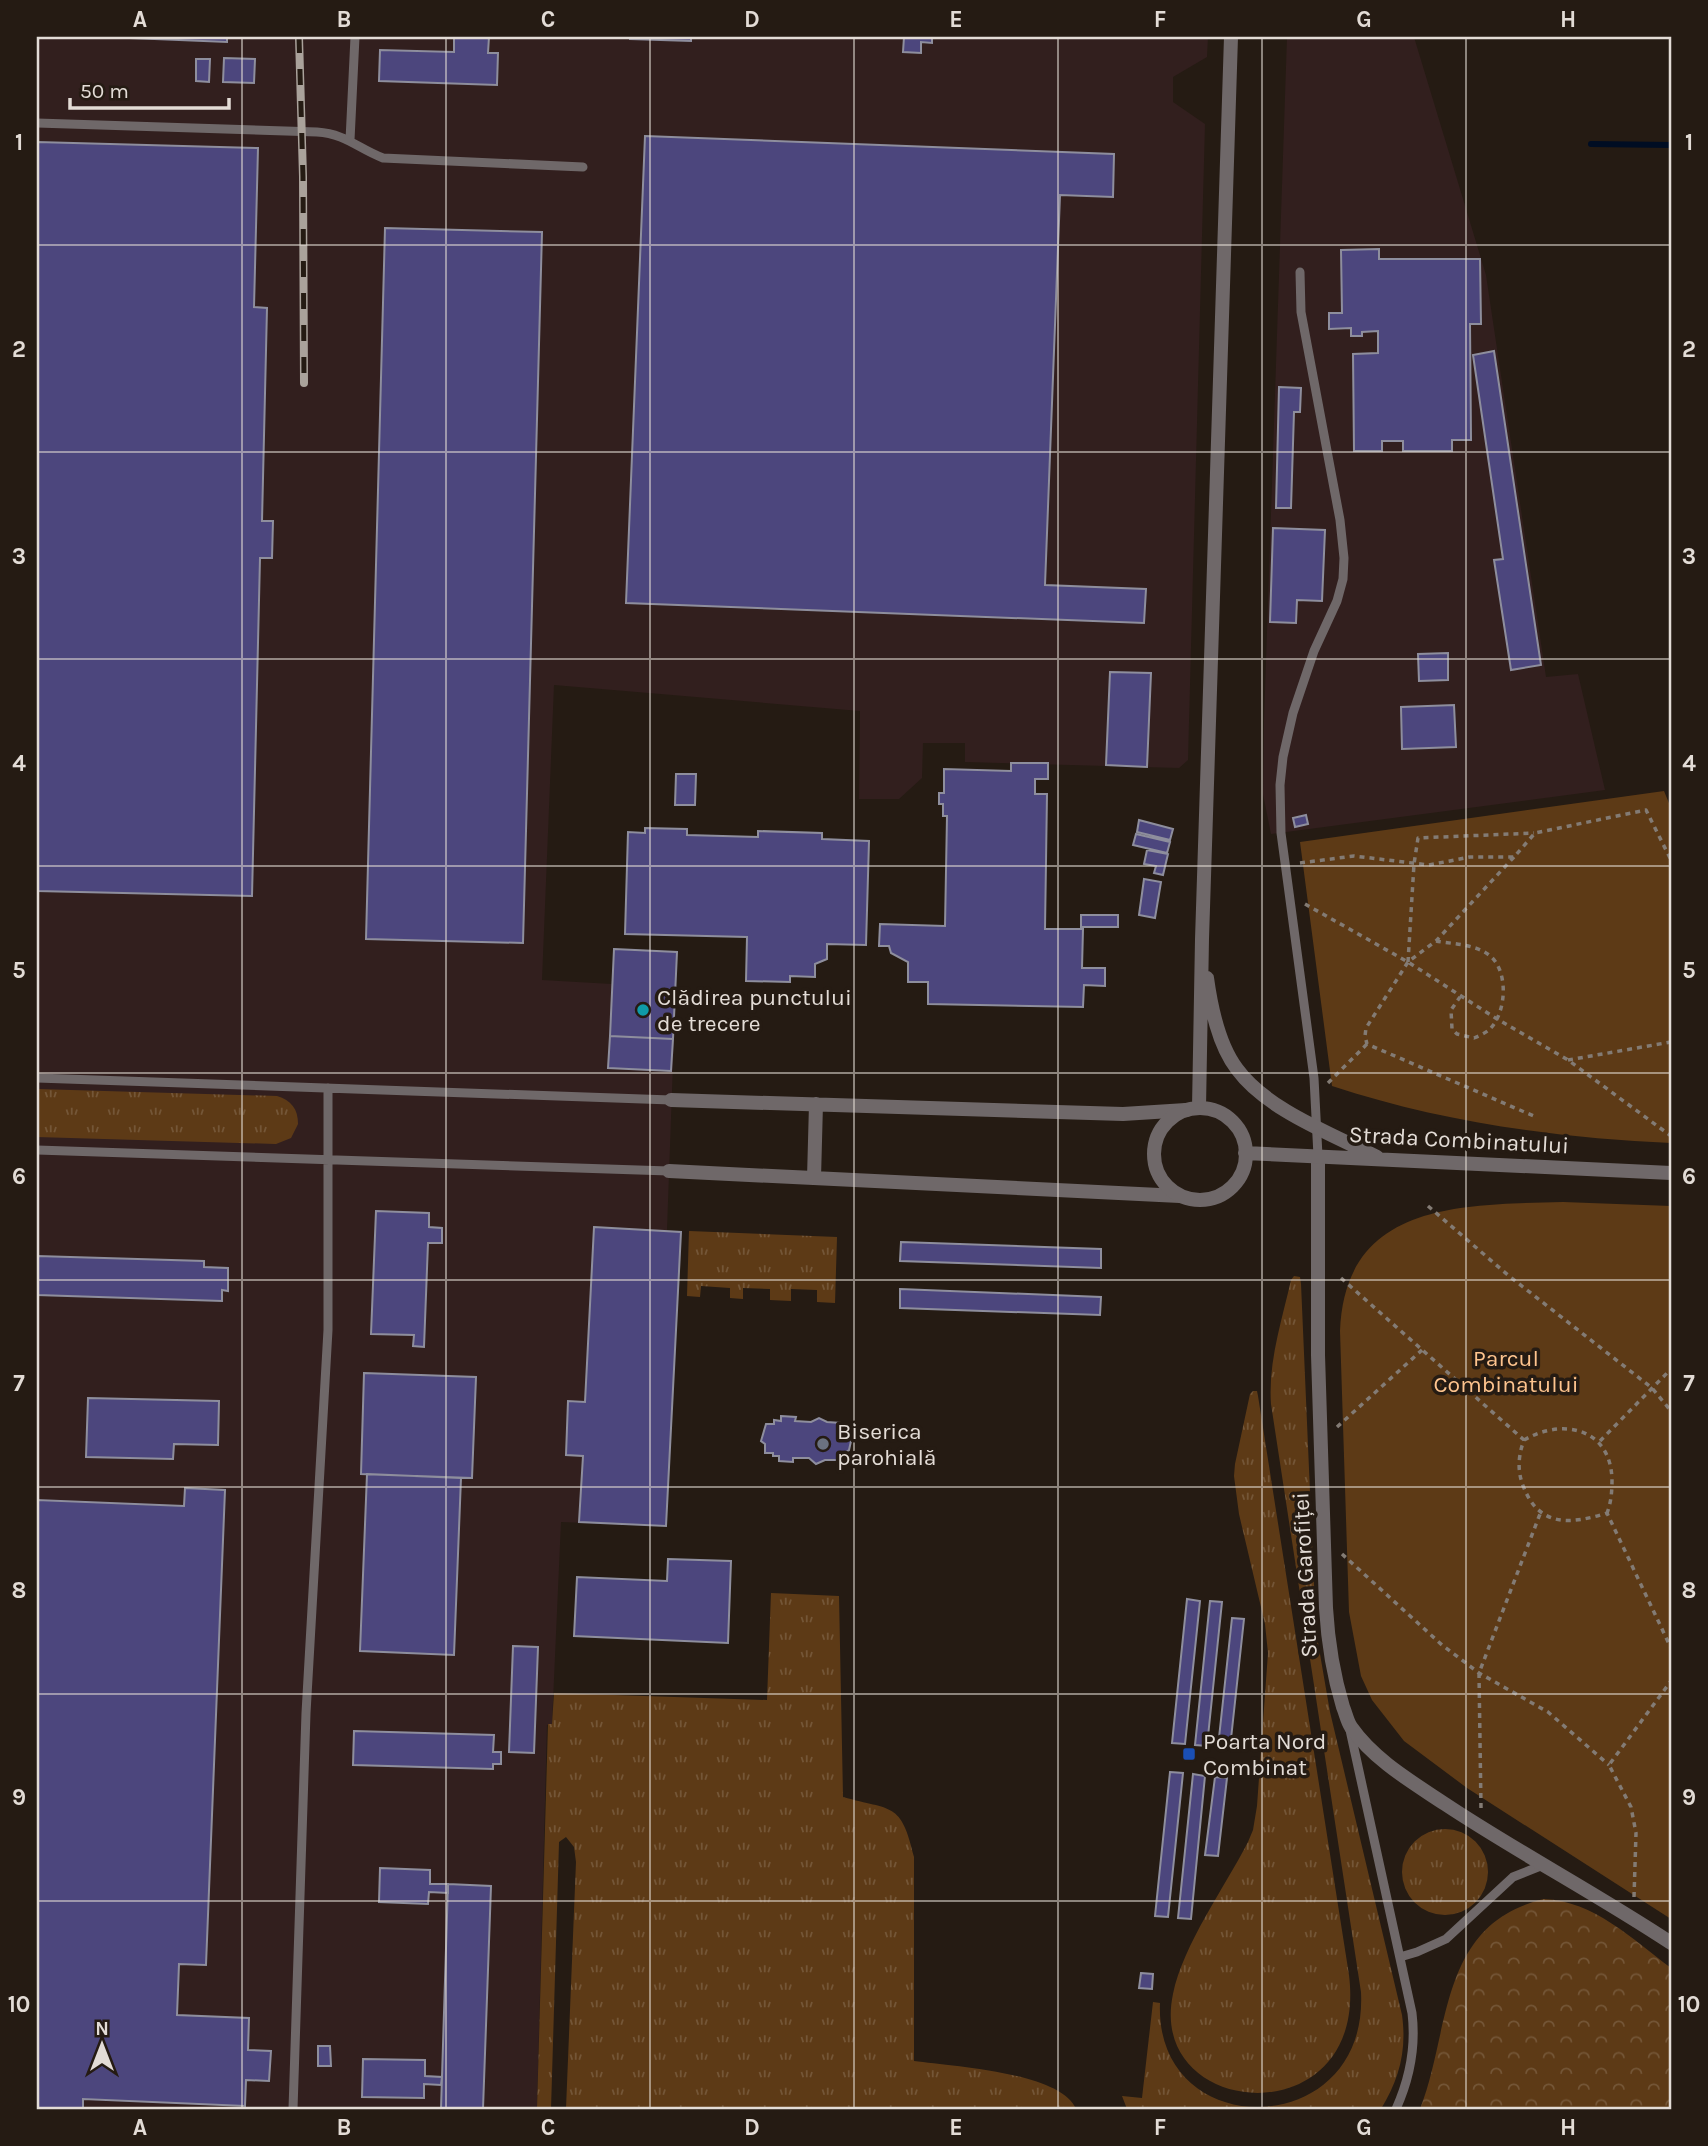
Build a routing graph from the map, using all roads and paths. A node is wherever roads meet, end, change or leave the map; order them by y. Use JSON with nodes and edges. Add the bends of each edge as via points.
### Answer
{"nodes":[{"id":1,"x":355,"y":37,"type":"edge"},
{"id":2,"x":1231,"y":37,"type":"edge"},
{"id":3,"x":37,"y":123,"type":"edge"},
{"id":4,"x":350,"y":140,"type":"junction"},
{"id":5,"x":583,"y":167,"type":"dead end"},
{"id":6,"x":1300,"y":272,"type":"dead end"},
{"id":7,"x":1535,"y":833,"type":"junction"},
{"id":8,"x":1514,"y":857,"type":"junction"},
{"id":9,"x":1671,"y":860,"type":"edge"},
{"id":10,"x":1295,"y":863,"type":"dead end"},
{"id":11,"x":1414,"y":864,"type":"junction"},
{"id":12,"x":1300,"y":901,"type":"dead end"},
{"id":13,"x":1202,"y":939,"type":"junction"},
{"id":14,"x":1436,"y":941,"type":"junction"},
{"id":15,"x":1408,"y":962,"type":"junction"},
{"id":16,"x":1460,"y":996,"type":"junction"},
{"id":17,"x":1497,"y":1019,"type":"junction"},
{"id":18,"x":1671,"y":1042,"type":"edge"},
{"id":19,"x":1367,"y":1044,"type":"junction"},
{"id":20,"x":1568,"y":1060,"type":"junction"},
{"id":21,"x":37,"y":1078,"type":"edge"},
{"id":22,"x":328,"y":1087,"type":"junction"},
{"id":23,"x":1324,"y":1087,"type":"dead end"},
{"id":24,"x":671,"y":1100,"type":"joint"},
{"id":25,"x":816,"y":1104,"type":"junction"},
{"id":26,"x":1192,"y":1110,"type":"junction"},
{"id":27,"x":1536,"y":1116,"type":"dead end"},
{"id":28,"x":1317,"y":1126,"type":"junction"},
{"id":29,"x":1671,"y":1136,"type":"edge"},
{"id":30,"x":37,"y":1150,"type":"edge"},
{"id":31,"x":1245,"y":1153,"type":"junction"},
{"id":32,"x":1318,"y":1156,"type":"junction"},
{"id":33,"x":327,"y":1159,"type":"junction"},
{"id":34,"x":1381,"y":1159,"type":"junction"},
{"id":35,"x":669,"y":1171,"type":"joint"},
{"id":36,"x":1671,"y":1173,"type":"edge"},
{"id":37,"x":814,"y":1178,"type":"junction"},
{"id":38,"x":1180,"y":1196,"type":"junction"},
{"id":39,"x":1428,"y":1206,"type":"dead end"},
{"id":40,"x":1340,"y":1278,"type":"dead end"},
{"id":41,"x":1422,"y":1350,"type":"junction"},
{"id":42,"x":1671,"y":1368,"type":"edge"},
{"id":43,"x":1651,"y":1388,"type":"junction"},
{"id":44,"x":1671,"y":1411,"type":"edge"},
{"id":45,"x":1336,"y":1428,"type":"dead end"},
{"id":46,"x":1524,"y":1440,"type":"junction"},
{"id":47,"x":1600,"y":1441,"type":"junction"},
{"id":48,"x":1607,"y":1513,"type":"junction"},
{"id":49,"x":1540,"y":1514,"type":"junction"},
{"id":50,"x":1338,"y":1550,"type":"dead end"},
{"id":51,"x":1671,"y":1648,"type":"edge"},
{"id":52,"x":1479,"y":1673,"type":"junction"},
{"id":53,"x":1671,"y":1681,"type":"edge"},
{"id":54,"x":1349,"y":1725,"type":"junction"},
{"id":55,"x":1609,"y":1765,"type":"junction"},
{"id":56,"x":1481,"y":1810,"type":"dead end"},
{"id":57,"x":1543,"y":1865,"type":"junction"},
{"id":58,"x":1634,"y":1907,"type":"dead end"},
{"id":59,"x":1671,"y":1943,"type":"edge"},
{"id":60,"x":1400,"y":1957,"type":"junction"},
{"id":61,"x":293,"y":2109,"type":"edge"},
{"id":62,"x":1396,"y":2109,"type":"edge"}],
"edges":[{"from":1,"to":4,"type":"lane"},
{"from":2,"to":13,"type":"street"},
{"from":3,"to":4,"type":"lane","via":[[317,132]]},
{"from":4,"to":5,"type":"lane","via":[[383,158]]},
{"from":6,"to":28,"type":"lane","via":[[1301,312],[1344,558],[1337,601],[1293,713],[1280,785],[1281,833]]},
{"from":7,"to":8,"type":"path"},
{"from":7,"to":9,"type":"path","via":[[1646,810]]},
{"from":7,"to":11,"type":"path","via":[[1418,838]]},
{"from":8,"to":11,"type":"path"},
{"from":8,"to":14,"type":"path"},
{"from":10,"to":11,"type":"path","via":[[1354,856]]},
{"from":11,"to":15,"type":"path"},
{"from":12,"to":15,"type":"path"},
{"from":13,"to":26,"type":"street"},
{"from":13,"to":28,"type":"street","via":[[1214,1016],[1236,1068],[1265,1095]]},
{"from":14,"to":15,"type":"path"},
{"from":14,"to":17,"type":"path","via":[[1490,955],[1503,980]]},
{"from":15,"to":16,"type":"path"},
{"from":15,"to":19,"type":"path","via":[[1366,1028]]},
{"from":16,"to":17,"type":"path"},
{"from":16,"to":17,"type":"path","via":[[1450,1021],[1457,1034],[1474,1038]]},
{"from":17,"to":20,"type":"path"},
{"from":18,"to":20,"type":"path"},
{"from":19,"to":23,"type":"path"},
{"from":19,"to":27,"type":"path"},
{"from":20,"to":29,"type":"path"},
{"from":21,"to":22,"type":"lane"},
{"from":22,"to":24,"type":"lane"},
{"from":22,"to":33,"type":"lane"},
{"from":24,"to":25,"type":"street"},
{"from":25,"to":26,"type":"street","via":[[1123,1114]]},
{"from":25,"to":37,"type":"street"},
{"from":26,"to":31,"type":"street","via":[[1226,1116],[1236,1126]]},
{"from":26,"to":38,"type":"street","via":[[1163,1126],[1154,1152],[1160,1178]]},
{"from":28,"to":32,"type":"lane"},
{"from":28,"to":34,"type":"street"},
{"from":30,"to":33,"type":"lane"},
{"from":31,"to":32,"type":"street","name":"Strada Combinatului"},
{"from":31,"to":38,"type":"street","via":[[1239,1179],[1229,1189],[1205,1200]]},
{"from":32,"to":34,"type":"street","name":"Strada Combinatului"},
{"from":32,"to":54,"type":"street","name":"Strada Garofiței","via":[[1318,1355],[1326,1608],[1336,1685]]},
{"from":33,"to":35,"type":"lane"},
{"from":33,"to":61,"type":"lane","via":[[328,1330],[306,1713]]},
{"from":34,"to":36,"type":"street","name":"Strada Combinatului"},
{"from":35,"to":37,"type":"street"},
{"from":37,"to":38,"type":"street"},
{"from":39,"to":43,"type":"path"},
{"from":40,"to":41,"type":"path"},
{"from":41,"to":45,"type":"path"},
{"from":41,"to":46,"type":"path"},
{"from":42,"to":43,"type":"path"},
{"from":43,"to":44,"type":"path"},
{"from":43,"to":47,"type":"path"},
{"from":46,"to":47,"type":"path","via":[[1558,1429]]},
{"from":46,"to":49,"type":"path","via":[[1519,1453],[1522,1483]]},
{"from":47,"to":48,"type":"path","via":[[1611,1462]]},
{"from":48,"to":49,"type":"path","via":[[1571,1521]]},
{"from":48,"to":51,"type":"path"},
{"from":49,"to":52,"type":"path"},
{"from":50,"to":52,"type":"path","via":[[1441,1645]]},
{"from":52,"to":55,"type":"path","via":[[1548,1712]]},
{"from":52,"to":56,"type":"path"},
{"from":53,"to":55,"type":"path"},
{"from":54,"to":57,"type":"street","name":"Strada Garofiței","via":[[1404,1776]]},
{"from":54,"to":60,"type":"lane"},
{"from":55,"to":58,"type":"path","via":[[1631,1807],[1636,1833]]},
{"from":57,"to":59,"type":"street","name":"Strada Garofiței"},
{"from":57,"to":60,"type":"lane","via":[[1513,1877],[1446,1939]]},
{"from":60,"to":62,"type":"lane","via":[[1415,2032]]}]}
